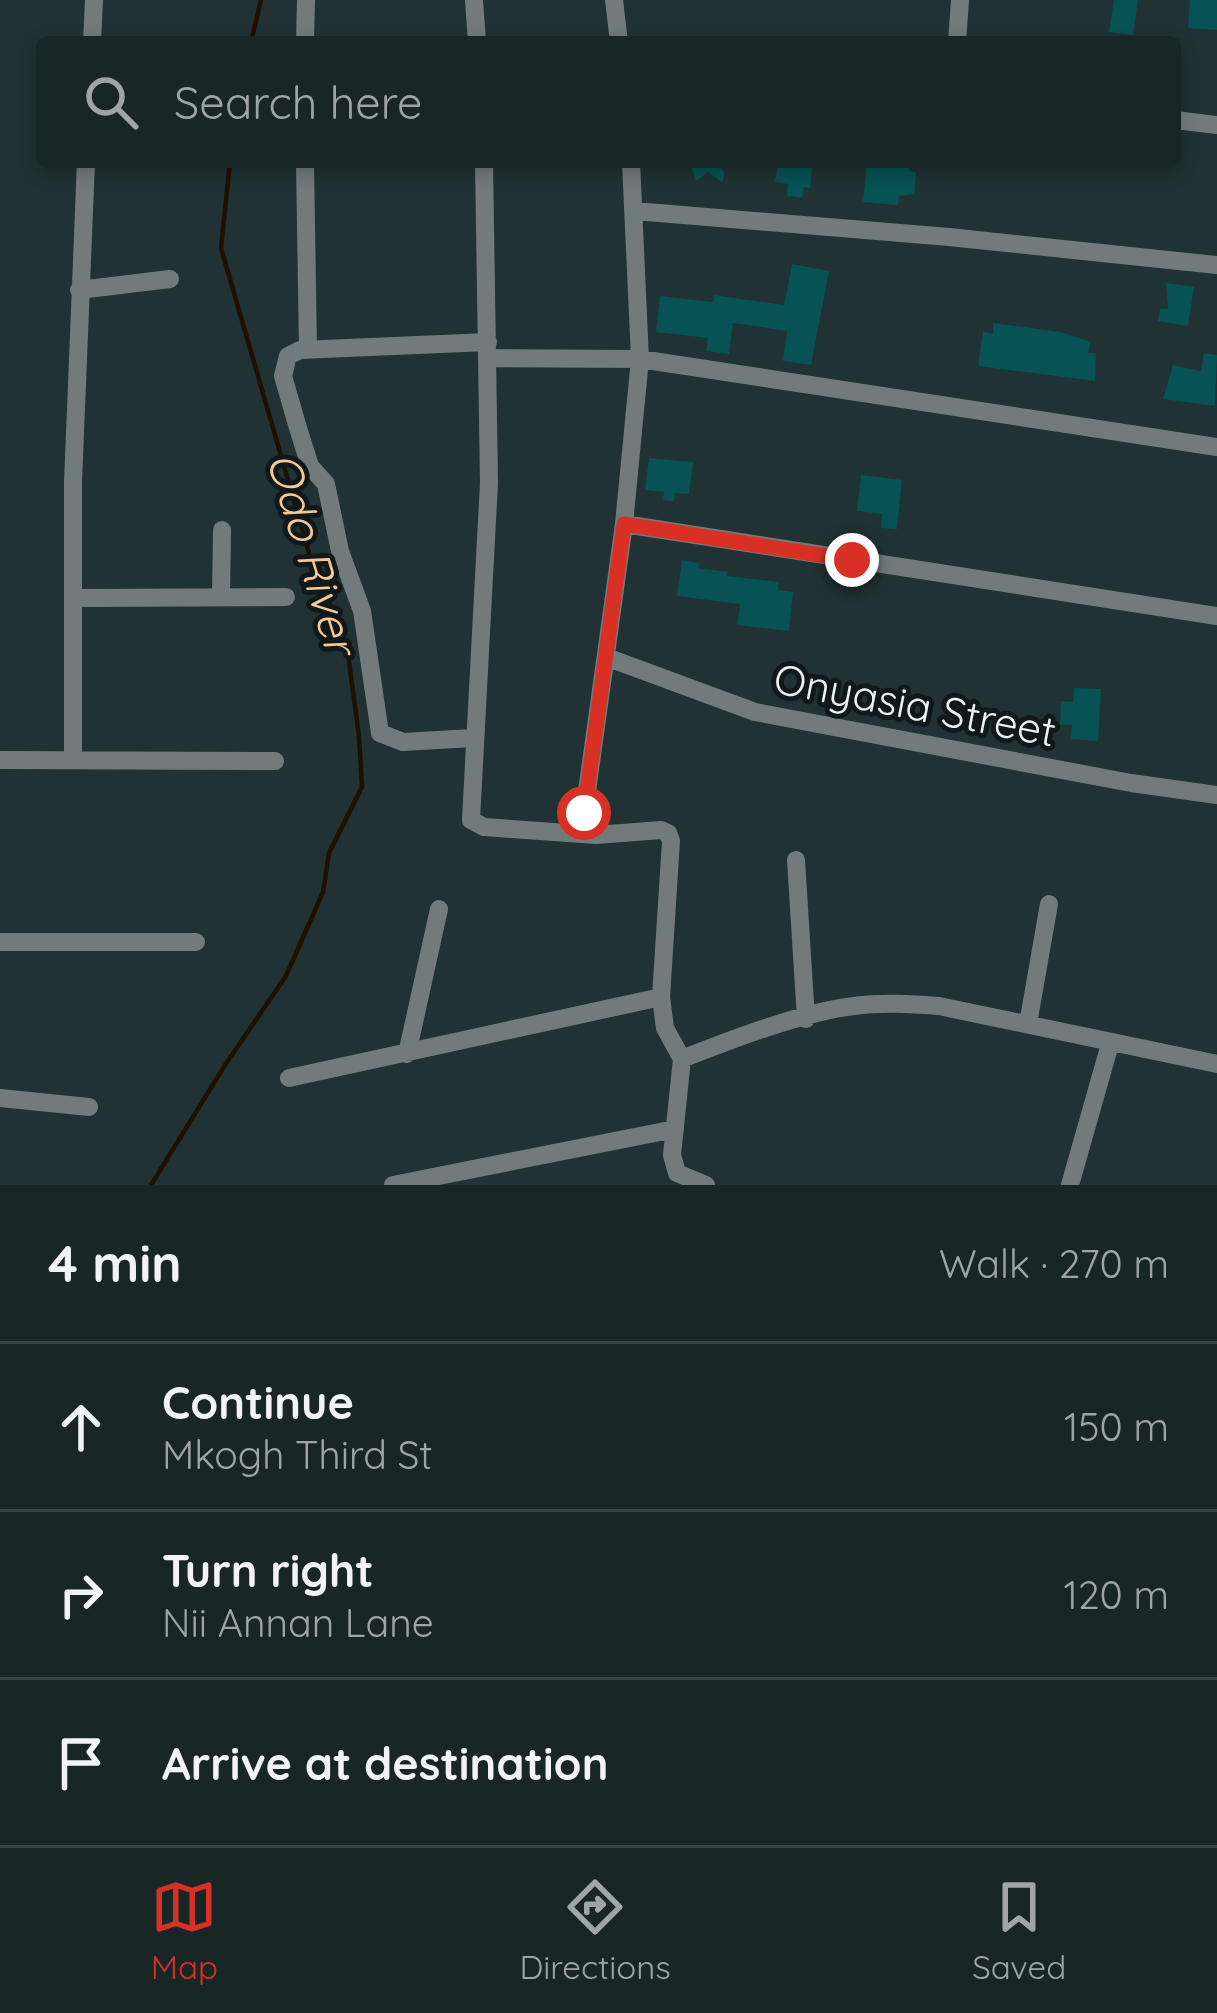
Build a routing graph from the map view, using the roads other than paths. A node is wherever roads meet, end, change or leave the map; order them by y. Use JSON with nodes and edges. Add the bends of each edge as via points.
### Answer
{"nodes":[{"id":1,"x":94,"y":0,"type":"edge"},
{"id":2,"x":306,"y":0,"type":"edge"},
{"id":3,"x":474,"y":0,"type":"edge"},
{"id":4,"x":614,"y":0,"type":"edge"},
{"id":5,"x":960,"y":0,"type":"edge"},
{"id":6,"x":92,"y":36,"type":"edge"},
{"id":7,"x":305,"y":36,"type":"edge"},
{"id":8,"x":477,"y":36,"type":"edge"},
{"id":9,"x":618,"y":36,"type":"edge"},
{"id":10,"x":957,"y":36,"type":"edge"},
{"id":11,"x":1181,"y":121,"type":"edge"},
{"id":12,"x":1217,"y":125,"type":"edge"},
{"id":13,"x":86,"y":168,"type":"edge"},
{"id":14,"x":304,"y":168,"type":"edge"},
{"id":15,"x":484,"y":168,"type":"edge"},
{"id":16,"x":631,"y":168,"type":"edge"},
{"id":17,"x":635,"y":211,"type":"junction"},
{"id":18,"x":1217,"y":265,"type":"edge"},
{"id":19,"x":170,"y":279,"type":"dead end"},
{"id":20,"x":79,"y":290,"type":"junction"},
{"id":21,"x":308,"y":350,"type":"junction"},
{"id":22,"x":489,"y":350,"type":"junction"},
{"id":23,"x":640,"y":359,"type":"junction"},
{"id":24,"x":1217,"y":447,"type":"edge"},
{"id":25,"x":624,"y":524,"type":"junction"},
{"id":26,"x":222,"y":530,"type":"dead end"},
{"id":27,"x":221,"y":597,"type":"junction"},
{"id":28,"x":286,"y":597,"type":"dead end"},
{"id":29,"x":73,"y":598,"type":"junction"},
{"id":30,"x":1217,"y":616,"type":"edge"},
{"id":31,"x":606,"y":657,"type":"junction"},
{"id":32,"x":473,"y":738,"type":"junction"},
{"id":33,"x":0,"y":760,"type":"edge"},
{"id":34,"x":73,"y":760,"type":"junction"},
{"id":35,"x":275,"y":761,"type":"dead end"},
{"id":36,"x":1217,"y":795,"type":"edge"},
{"id":37,"x":591,"y":830,"type":"junction"},
{"id":38,"x":796,"y":860,"type":"dead end"},
{"id":39,"x":1049,"y":904,"type":"dead end"},
{"id":40,"x":440,"y":909,"type":"dead end"},
{"id":41,"x":0,"y":942,"type":"edge"},
{"id":42,"x":196,"y":942,"type":"dead end"},
{"id":43,"x":661,"y":997,"type":"junction"},
{"id":44,"x":806,"y":1019,"type":"junction"},
{"id":45,"x":1028,"y":1024,"type":"junction"},
{"id":46,"x":1110,"y":1044,"type":"junction"},
{"id":47,"x":406,"y":1054,"type":"junction"},
{"id":48,"x":682,"y":1059,"type":"junction"},
{"id":49,"x":1217,"y":1064,"type":"edge"},
{"id":50,"x":289,"y":1078,"type":"dead end"},
{"id":51,"x":0,"y":1098,"type":"edge"},
{"id":52,"x":89,"y":1107,"type":"dead end"},
{"id":53,"x":675,"y":1129,"type":"junction"},
{"id":54,"x":393,"y":1185,"type":"edge"},
{"id":55,"x":706,"y":1185,"type":"edge"},
{"id":56,"x":1070,"y":1185,"type":"edge"}],
"edges":[{"from":1,"to":6,"type":"street"},
{"from":2,"to":7,"type":"street"},
{"from":3,"to":8,"type":"street"},
{"from":4,"to":9,"type":"street"},
{"from":5,"to":10,"type":"street"},
{"from":11,"to":12,"type":"street"},
{"from":13,"to":20,"type":"street"},
{"from":14,"to":21,"type":"street"},
{"from":15,"to":22,"type":"street"},
{"from":16,"to":17,"type":"street"},
{"from":17,"to":18,"type":"street"},
{"from":17,"to":23,"type":"street"},
{"from":19,"to":20,"type":"street"},
{"from":20,"to":29,"type":"street"},
{"from":21,"to":22,"type":"street"},
{"from":21,"to":32,"type":"street","via":[[288,356],[283,376],[310,466],[326,484],[362,611],[380,733],[403,742]]},
{"from":22,"to":23,"type":"street"},
{"from":22,"to":32,"type":"street"},
{"from":23,"to":24,"type":"street"},
{"from":23,"to":25,"type":"street"},
{"from":25,"to":30,"type":"street"},
{"from":25,"to":31,"type":"street"},
{"from":26,"to":27,"type":"street"},
{"from":27,"to":28,"type":"street"},
{"from":27,"to":29,"type":"street"},
{"from":29,"to":34,"type":"street"},
{"from":31,"to":36,"type":"street","name":"Onyasia Street","via":[[755,712]]},
{"from":31,"to":37,"type":"street","via":[[584,813]]},
{"from":32,"to":37,"type":"street","via":[[476,825]]},
{"from":33,"to":34,"type":"street"},
{"from":34,"to":35,"type":"street"},
{"from":37,"to":43,"type":"street","via":[[668,833]]},
{"from":38,"to":44,"type":"street"},
{"from":39,"to":45,"type":"street"},
{"from":40,"to":47,"type":"street"},
{"from":41,"to":42,"type":"street"},
{"from":43,"to":47,"type":"street"},
{"from":43,"to":48,"type":"street","via":[[665,1028]]},
{"from":44,"to":45,"type":"street","via":[[903,1003]]},
{"from":44,"to":48,"type":"street"},
{"from":45,"to":46,"type":"street"},
{"from":46,"to":49,"type":"street"},
{"from":46,"to":56,"type":"street"},
{"from":47,"to":50,"type":"street"},
{"from":48,"to":53,"type":"street"},
{"from":51,"to":52,"type":"street"},
{"from":53,"to":54,"type":"street"},
{"from":53,"to":55,"type":"street","via":[[677,1172]]}]}
